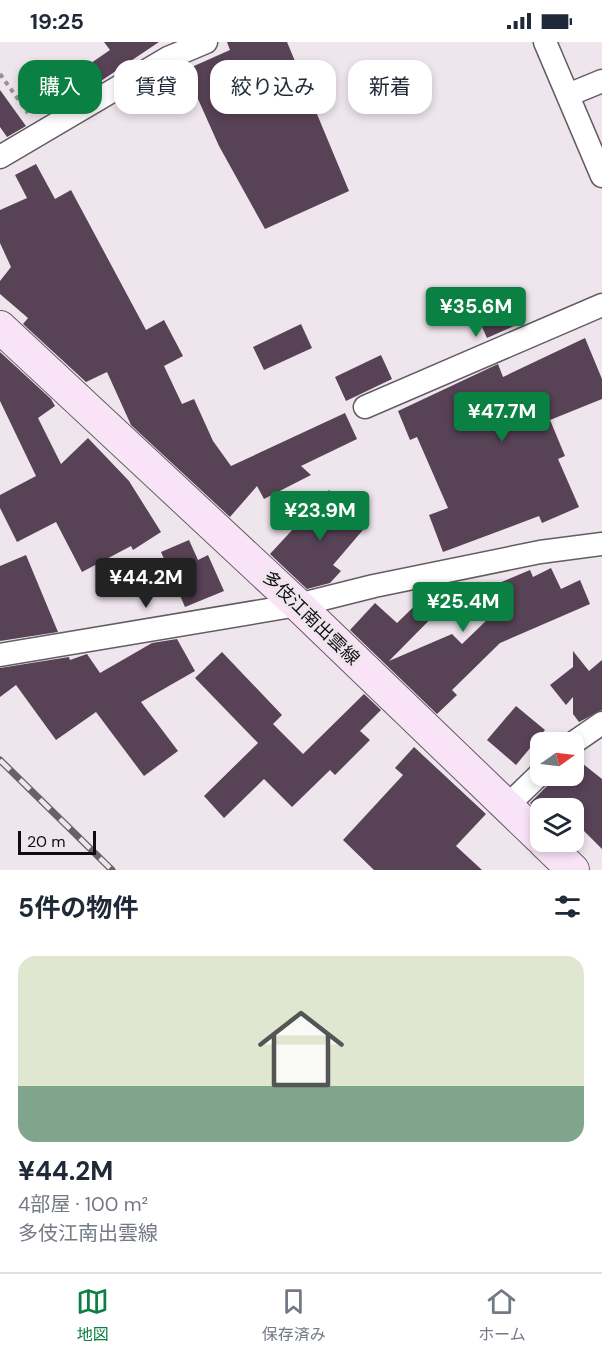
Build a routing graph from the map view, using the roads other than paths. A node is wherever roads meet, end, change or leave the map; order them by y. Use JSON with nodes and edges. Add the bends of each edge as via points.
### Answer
{"nodes":[{"id":1,"x":206,"y":42,"type":"edge"},
{"id":2,"x":545,"y":42,"type":"edge"},
{"id":3,"x":164,"y":50,"type":"edge"},
{"id":4,"x":602,"y":81,"type":"edge"},
{"id":5,"x":568,"y":95,"type":"junction"},
{"id":6,"x":0,"y":157,"type":"edge"},
{"id":7,"x":602,"y":176,"type":"edge"},
{"id":8,"x":602,"y":305,"type":"edge"},
{"id":9,"x":0,"y":327,"type":"edge"},
{"id":10,"x":365,"y":407,"type":"dead end"},
{"id":11,"x":602,"y":544,"type":"edge"},
{"id":12,"x":298,"y":605,"type":"junction"},
{"id":13,"x":0,"y":655,"type":"edge"},
{"id":14,"x":602,"y":723,"type":"edge"},
{"id":15,"x":584,"y":735,"type":"edge"},
{"id":16,"x":530,"y":784,"type":"edge"},
{"id":17,"x":507,"y":806,"type":"junction"},
{"id":18,"x":530,"y":828,"type":"edge"},
{"id":19,"x":554,"y":852,"type":"edge"},
{"id":20,"x":573,"y":870,"type":"edge"}],
"edges":[{"from":1,"to":3,"type":"street"},
{"from":2,"to":5,"type":"street"},
{"from":3,"to":6,"type":"street"},
{"from":4,"to":5,"type":"street"},
{"from":5,"to":7,"type":"street"},
{"from":8,"to":10,"type":"street"},
{"from":9,"to":12,"type":"main road","name":"多伎江南出雲線"},
{"from":11,"to":12,"type":"street","via":[[540,552]]},
{"from":12,"to":13,"type":"street"},
{"from":12,"to":17,"type":"main road","name":"多伎江南出雲線"},
{"from":14,"to":15,"type":"street"},
{"from":16,"to":17,"type":"street"},
{"from":17,"to":18,"type":"main road","name":"多伎江南出雲線"},
{"from":19,"to":20,"type":"main road"}]}
